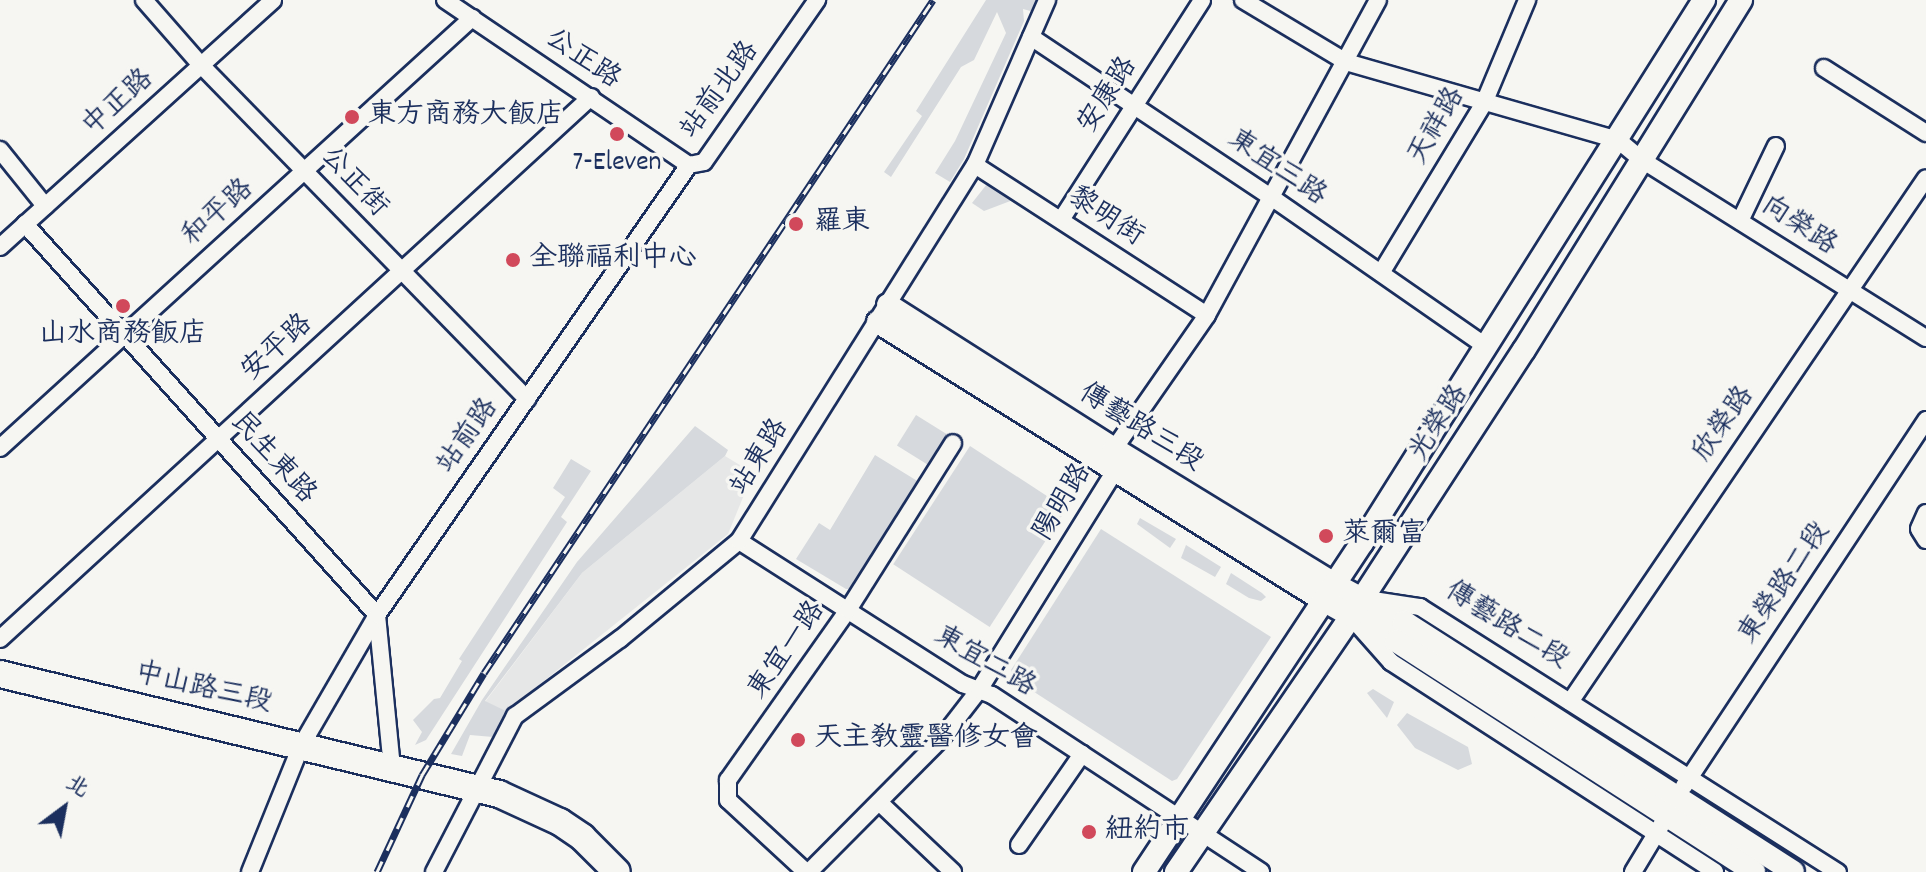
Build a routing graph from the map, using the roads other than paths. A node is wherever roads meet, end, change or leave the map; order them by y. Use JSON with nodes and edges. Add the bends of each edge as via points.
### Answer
{"nodes":[{"id":1,"x":144,"y":0,"type":"edge"},
{"id":2,"x":273,"y":0,"type":"edge"},
{"id":3,"x":445,"y":0,"type":"edge"},
{"id":4,"x":817,"y":0,"type":"edge"},
{"id":5,"x":1047,"y":0,"type":"edge"},
{"id":6,"x":1202,"y":0,"type":"edge"},
{"id":7,"x":1243,"y":0,"type":"edge"},
{"id":8,"x":1378,"y":0,"type":"edge"},
{"id":9,"x":1527,"y":0,"type":"edge"},
{"id":10,"x":1704,"y":0,"type":"edge"},
{"id":11,"x":1741,"y":0,"type":"edge"},
{"id":12,"x":472,"y":18,"type":"junction"},
{"id":13,"x":1031,"y":37,"type":"junction"},
{"id":14,"x":1346,"y":62,"type":"junction"},
{"id":15,"x":201,"y":65,"type":"junction"},
{"id":16,"x":1824,"y":68,"type":"dead end"},
{"id":17,"x":591,"y":97,"type":"junction"},
{"id":18,"x":1484,"y":103,"type":"junction"},
{"id":19,"x":1133,"y":105,"type":"junction"},
{"id":20,"x":1926,"y":133,"type":"edge"},
{"id":21,"x":1618,"y":140,"type":"junction"},
{"id":22,"x":1776,"y":146,"type":"dead end"},
{"id":23,"x":0,"y":150,"type":"edge"},
{"id":24,"x":1642,"y":160,"type":"junction"},
{"id":25,"x":689,"y":165,"type":"junction"},
{"id":26,"x":975,"y":165,"type":"junction"},
{"id":27,"x":306,"y":170,"type":"junction"},
{"id":28,"x":1926,"y":178,"type":"edge"},
{"id":29,"x":1271,"y":197,"type":"junction"},
{"id":30,"x":45,"y":206,"type":"junction"},
{"id":31,"x":1061,"y":220,"type":"junction"},
{"id":32,"x":1740,"y":221,"type":"junction"},
{"id":33,"x":25,"y":224,"type":"junction"},
{"id":34,"x":0,"y":247,"type":"edge"},
{"id":35,"x":1381,"y":273,"type":"junction"},
{"id":36,"x":403,"y":274,"type":"junction"},
{"id":37,"x":1849,"y":290,"type":"junction"},
{"id":38,"x":883,"y":313,"type":"junction"},
{"id":39,"x":1207,"y":315,"type":"junction"},
{"id":40,"x":125,"y":335,"type":"junction"},
{"id":41,"x":1926,"y":338,"type":"edge"},
{"id":42,"x":1488,"y":348,"type":"junction"},
{"id":43,"x":527,"y":399,"type":"junction"},
{"id":44,"x":1926,"y":420,"type":"edge"},
{"id":45,"x":219,"y":438,"type":"junction"},
{"id":46,"x":953,"y":443,"type":"dead end"},
{"id":47,"x":0,"y":448,"type":"edge"},
{"id":48,"x":1115,"y":460,"type":"junction"},
{"id":49,"x":1926,"y":513,"type":"edge"},
{"id":50,"x":1926,"y":540,"type":"edge"},
{"id":51,"x":739,"y":541,"type":"junction"},
{"id":52,"x":1328,"y":592,"type":"junction"},
{"id":53,"x":1357,"y":607,"type":"junction"},
{"id":54,"x":848,"y":610,"type":"junction"},
{"id":55,"x":377,"y":615,"type":"junction"},
{"id":56,"x":0,"y":639,"type":"edge"},
{"id":57,"x":0,"y":674,"type":"edge"},
{"id":58,"x":979,"y":690,"type":"junction"},
{"id":59,"x":1570,"y":702,"type":"junction"},
{"id":60,"x":301,"y":746,"type":"junction"},
{"id":61,"x":1082,"y":754,"type":"junction"},
{"id":62,"x":392,"y":768,"type":"junction"},
{"id":63,"x":476,"y":788,"type":"junction"},
{"id":64,"x":1678,"y":796,"type":"junction"},
{"id":65,"x":879,"y":802,"type":"junction"},
{"id":66,"x":1180,"y":818,"type":"junction"},
{"id":67,"x":1201,"y":833,"type":"junction"},
{"id":68,"x":1657,"y":834,"type":"junction"},
{"id":69,"x":1019,"y":845,"type":"dead end"},
{"id":70,"x":250,"y":872,"type":"edge"},
{"id":71,"x":434,"y":872,"type":"edge"},
{"id":72,"x":617,"y":872,"type":"edge"},
{"id":73,"x":807,"y":872,"type":"edge"},
{"id":74,"x":953,"y":872,"type":"edge"},
{"id":75,"x":1144,"y":872,"type":"edge"},
{"id":76,"x":1176,"y":872,"type":"edge"},
{"id":77,"x":1261,"y":872,"type":"edge"},
{"id":78,"x":1633,"y":872,"type":"edge"},
{"id":79,"x":1715,"y":872,"type":"edge"},
{"id":80,"x":1754,"y":872,"type":"edge"},
{"id":81,"x":1793,"y":872,"type":"edge"},
{"id":82,"x":1838,"y":872,"type":"edge"}],
"edges":[{"from":1,"to":15,"type":"street","name":"公正街"},
{"from":2,"to":15,"type":"street","name":"中正路"},
{"from":3,"to":12,"type":"street","name":"公正路"},
{"from":4,"to":25,"type":"street","name":"站前北路","via":[[704,162]]},
{"from":5,"to":13,"type":"street","name":"站東路"},
{"from":6,"to":19,"type":"street","name":"安康路"},
{"from":7,"to":14,"type":"street"},
{"from":8,"to":14,"type":"street","name":"陽明路"},
{"from":9,"to":18,"type":"street","name":"天祥路"},
{"from":10,"to":21,"type":"street","name":"光榮路"},
{"from":11,"to":24,"type":"street","name":"光榮路"},
{"from":12,"to":17,"type":"street","name":"公正路"},
{"from":12,"to":27,"type":"street","name":"和平路"},
{"from":13,"to":19,"type":"street","name":"東宜三路"},
{"from":13,"to":26,"type":"street","name":"站東路"},
{"from":14,"to":18,"type":"street"},
{"from":14,"to":29,"type":"street","name":"陽明路"},
{"from":15,"to":27,"type":"street","name":"公正街"},
{"from":15,"to":30,"type":"street","name":"中正路"},
{"from":16,"to":20,"type":"street"},
{"from":17,"to":25,"type":"street","name":"公正路"},
{"from":17,"to":36,"type":"street","name":"安平路"},
{"from":18,"to":21,"type":"street"},
{"from":18,"to":35,"type":"street","name":"天祥路"},
{"from":19,"to":29,"type":"street","name":"東宜三路"},
{"from":19,"to":31,"type":"street","name":"安康路"},
{"from":21,"to":24,"type":"street","name":"向榮路"},
{"from":21,"to":42,"type":"street","name":"光榮路"},
{"from":22,"to":32,"type":"street"},
{"from":23,"to":30,"type":"street"},
{"from":24,"to":32,"type":"street","name":"向榮路"},
{"from":24,"to":53,"type":"street","name":"光榮路"},
{"from":25,"to":43,"type":"street","name":"站前路"},
{"from":26,"to":31,"type":"street","name":"黎明街"},
{"from":26,"to":38,"type":"street","name":"站東路"},
{"from":27,"to":36,"type":"street","name":"公正街"},
{"from":27,"to":40,"type":"street","name":"和平路"},
{"from":28,"to":37,"type":"street","name":"欣榮路"},
{"from":29,"to":35,"type":"street","name":"東宜三路"},
{"from":29,"to":39,"type":"street","name":"陽明路"},
{"from":30,"to":33,"type":"street","name":"中正路"},
{"from":31,"to":39,"type":"street","name":"黎明街"},
{"from":32,"to":37,"type":"street","name":"向榮路"},
{"from":33,"to":34,"type":"street","name":"中正路"},
{"from":33,"to":40,"type":"street","name":"民生東路"},
{"from":35,"to":42,"type":"street","name":"東宜三路"},
{"from":36,"to":43,"type":"street","name":"公正街"},
{"from":36,"to":45,"type":"street","name":"安平路"},
{"from":37,"to":41,"type":"street","name":"向榮路"},
{"from":37,"to":59,"type":"street","name":"欣榮路"},
{"from":38,"to":48,"type":"street","name":"傳藝路三段"},
{"from":38,"to":51,"type":"street","name":"站東路"},
{"from":39,"to":48,"type":"street","name":"陽明路"},
{"from":40,"to":45,"type":"street","name":"民生東路"},
{"from":40,"to":47,"type":"street","name":"和平路"},
{"from":42,"to":52,"type":"street","name":"光榮路"},
{"from":43,"to":55,"type":"street","name":"站前路"},
{"from":44,"to":64,"type":"street","name":"東榮路二段"},
{"from":45,"to":55,"type":"street","name":"民生東路"},
{"from":45,"to":56,"type":"street","name":"安平路"},
{"from":46,"to":54,"type":"street","name":"東宜一路"},
{"from":48,"to":52,"type":"street","name":"傳藝路三段"},
{"from":48,"to":58,"type":"street","name":"陽明路"},
{"from":49,"to":50,"type":"street","via":[[1919,529]]},
{"from":51,"to":54,"type":"street","name":"東宜二路"},
{"from":51,"to":63,"type":"street","name":"站東路","via":[[515,716]]},
{"from":52,"to":53,"type":"street","name":"傳藝路三段"},
{"from":52,"to":66,"type":"street","name":"光榮路"},
{"from":53,"to":59,"type":"street","name":"傳藝路二段","via":[[1420,607]]},
{"from":53,"to":64,"type":"street","name":"傳藝路二段"},
{"from":53,"to":67,"type":"street","name":"光榮路"},
{"from":53,"to":68,"type":"street","via":[[1391,662]]},
{"from":54,"to":58,"type":"street","name":"東宜二路"},
{"from":54,"to":73,"type":"street","name":"東宜一路","via":[[728,780],[728,800]]},
{"from":55,"to":60,"type":"street","name":"站前路"},
{"from":55,"to":62,"type":"street"},
{"from":57,"to":60,"type":"main road","name":"中山路三段"},
{"from":58,"to":61,"type":"street","name":"東宜二路"},
{"from":58,"to":65,"type":"street","name":"陽明路","via":[[941,739]]},
{"from":59,"to":64,"type":"street","name":"傳藝路二段"},
{"from":60,"to":62,"type":"main road","name":"中山路三段"},
{"from":60,"to":70,"type":"street","name":"站前路"},
{"from":61,"to":66,"type":"street","name":"東宜二路"},
{"from":61,"to":69,"type":"street"},
{"from":62,"to":63,"type":"main road","name":"中山路三段"},
{"from":63,"to":71,"type":"street","name":"站東路"},
{"from":63,"to":72,"type":"main road","name":"中山路三段","via":[[525,803],[560,822]]},
{"from":64,"to":68,"type":"street","name":"東榮路二段"},
{"from":64,"to":80,"type":"street","name":"傳藝路二段"},
{"from":64,"to":81,"type":"street","name":"傳藝路二段"},
{"from":64,"to":82,"type":"street","name":"傳藝路二段"},
{"from":65,"to":73,"type":"street","name":"陽明路"},
{"from":65,"to":74,"type":"street"},
{"from":66,"to":67,"type":"street","name":"東宜二路"},
{"from":66,"to":75,"type":"street","name":"光榮路"},
{"from":67,"to":76,"type":"street","name":"光榮路"},
{"from":67,"to":77,"type":"street","name":"東宜二路"},
{"from":68,"to":78,"type":"street","name":"東榮路二段"},
{"from":68,"to":79,"type":"street"}]}
